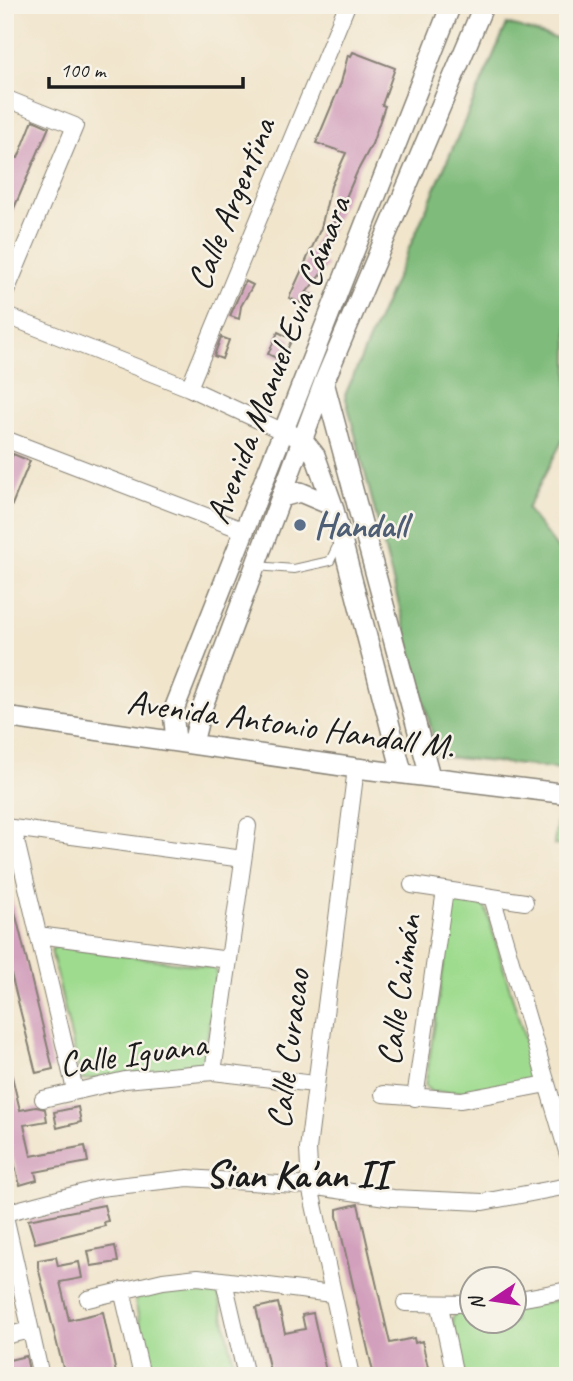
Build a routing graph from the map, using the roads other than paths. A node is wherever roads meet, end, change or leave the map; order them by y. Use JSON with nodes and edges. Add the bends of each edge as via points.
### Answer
{"nodes":[{"id":1,"x":347,"y":5,"type":"edge"},
{"id":2,"x":451,"y":5,"type":"edge"},
{"id":3,"x":462,"y":5,"type":"edge"},
{"id":4,"x":486,"y":7,"type":"edge"},
{"id":5,"x":5,"y":98,"type":"edge"},
{"id":6,"x":5,"y":294,"type":"edge"},
{"id":7,"x":5,"y":315,"type":"edge"},
{"id":8,"x":324,"y":382,"type":"junction"},
{"id":9,"x":188,"y":388,"type":"junction"},
{"id":10,"x":284,"y":432,"type":"junction"},
{"id":11,"x":5,"y":439,"type":"edge"},
{"id":12,"x":303,"y":440,"type":"junction"},
{"id":13,"x":282,"y":497,"type":"junction"},
{"id":14,"x":332,"y":506,"type":"junction"},
{"id":15,"x":244,"y":531,"type":"junction"},
{"id":16,"x":364,"y":531,"type":"junction"},
{"id":17,"x":341,"y":538,"type":"junction"},
{"id":18,"x":256,"y":566,"type":"junction"},
{"id":19,"x":5,"y":717,"type":"edge"},
{"id":20,"x":185,"y":741,"type":"junction"},
{"id":21,"x":356,"y":768,"type":"junction"},
{"id":22,"x":402,"y":772,"type":"junction"},
{"id":23,"x":430,"y":776,"type":"junction"},
{"id":24,"x":568,"y":794,"type":"edge"},
{"id":25,"x":248,"y":827,"type":"dead end"},
{"id":26,"x":9,"y":828,"type":"edge"},
{"id":27,"x":243,"y":859,"type":"junction"},
{"id":28,"x":412,"y":885,"type":"dead end"},
{"id":29,"x":445,"y":890,"type":"junction"},
{"id":30,"x":492,"y":897,"type":"junction"},
{"id":31,"x":526,"y":902,"type":"dead end"},
{"id":32,"x":38,"y":935,"type":"junction"},
{"id":33,"x":229,"y":960,"type":"junction"},
{"id":34,"x":213,"y":1072,"type":"junction"},
{"id":35,"x":314,"y":1084,"type":"junction"},
{"id":36,"x":547,"y":1084,"type":"junction"},
{"id":37,"x":75,"y":1090,"type":"junction"},
{"id":38,"x":383,"y":1094,"type":"dead end"},
{"id":39,"x":415,"y":1098,"type":"junction"},
{"id":40,"x":43,"y":1099,"type":"dead end"},
{"id":41,"x":568,"y":1155,"type":"edge"},
{"id":42,"x":310,"y":1186,"type":"junction"},
{"id":43,"x":568,"y":1186,"type":"edge"},
{"id":44,"x":5,"y":1214,"type":"edge"},
{"id":45,"x":224,"y":1281,"type":"junction"},
{"id":46,"x":122,"y":1290,"type":"junction"},
{"id":47,"x":568,"y":1290,"type":"edge"},
{"id":48,"x":332,"y":1294,"type":"junction"},
{"id":49,"x":528,"y":1297,"type":"edge"},
{"id":50,"x":88,"y":1299,"type":"dead end"},
{"id":51,"x":405,"y":1303,"type":"dead end"},
{"id":52,"x":458,"y":1305,"type":"edge"},
{"id":53,"x":440,"y":1306,"type":"junction"},
{"id":54,"x":30,"y":1330,"type":"junction"},
{"id":55,"x":5,"y":1336,"type":"edge"},
{"id":56,"x":41,"y":1376,"type":"edge"},
{"id":57,"x":142,"y":1376,"type":"edge"},
{"id":58,"x":246,"y":1376,"type":"edge"},
{"id":59,"x":351,"y":1376,"type":"edge"},
{"id":60,"x":454,"y":1376,"type":"edge"}],
"edges":[{"from":1,"to":9,"type":"street","name":"Calle Argentina"},
{"from":2,"to":10,"type":"street","name":"Avenida Manuel Evia Cámara"},
{"from":3,"to":4,"type":"street"},
{"from":4,"to":8,"type":"street","name":"Avenida Manuel Evia Cámara"},
{"from":5,"to":6,"type":"street","via":[[75,126]]},
{"from":7,"to":9,"type":"street"},
{"from":8,"to":12,"type":"street","name":"Avenida Manuel Evia Cámara"},
{"from":8,"to":16,"type":"street","name":"Avenida Manuel Evia Cámara"},
{"from":9,"to":10,"type":"street"},
{"from":10,"to":12,"type":"street"},
{"from":10,"to":15,"type":"street","name":"Avenida Manuel Evia Cámara"},
{"from":11,"to":15,"type":"street"},
{"from":12,"to":13,"type":"street","name":"Avenida Manuel Evia Cámara"},
{"from":12,"to":14,"type":"street","name":"Avenida Manuel Evia Cámara","via":[[315,455]]},
{"from":13,"to":14,"type":"street","via":[[300,492]]},
{"from":13,"to":18,"type":"street","name":"Avenida Manuel Evia Cámara"},
{"from":14,"to":17,"type":"street","name":"Avenida Manuel Evia Cámara"},
{"from":15,"to":20,"type":"street","name":"Avenida Manuel Evia Cámara","via":[[173,712]]},
{"from":16,"to":17,"type":"lane"},
{"from":16,"to":23,"type":"street","name":"Avenida Manuel Evia Cámara"},
{"from":17,"to":18,"type":"lane","via":[[330,561],[294,569]]},
{"from":17,"to":22,"type":"street","name":"Avenida Manuel Evia Cámara"},
{"from":18,"to":20,"type":"street","name":"Avenida Manuel Evia Cámara","via":[[201,711]]},
{"from":19,"to":20,"type":"street","name":"Avenida Antonio Handall M."},
{"from":20,"to":21,"type":"street","name":"Avenida Antonio Handall M."},
{"from":21,"to":22,"type":"street","name":"Avenida Antonio Handall M."},
{"from":21,"to":35,"type":"street","name":"Calle Curacao"},
{"from":22,"to":23,"type":"street","name":"Avenida Antonio Handall M."},
{"from":23,"to":24,"type":"street","name":"Avenida Antonio Handall M."},
{"from":25,"to":27,"type":"street"},
{"from":26,"to":27,"type":"street"},
{"from":26,"to":32,"type":"street"},
{"from":27,"to":33,"type":"street"},
{"from":28,"to":29,"type":"street"},
{"from":29,"to":30,"type":"street"},
{"from":29,"to":39,"type":"street","name":"Calle Caimán"},
{"from":30,"to":31,"type":"street"},
{"from":30,"to":36,"type":"street"},
{"from":32,"to":33,"type":"street"},
{"from":32,"to":37,"type":"street"},
{"from":33,"to":34,"type":"street"},
{"from":34,"to":35,"type":"street","name":"Calle Iguana"},
{"from":34,"to":37,"type":"street","name":"Calle Iguana"},
{"from":35,"to":42,"type":"street","name":"Calle Curacao"},
{"from":36,"to":39,"type":"street","name":"Calle Caimán","via":[[486,1098]]},
{"from":36,"to":41,"type":"street"},
{"from":37,"to":40,"type":"street","name":"Calle Iguana"},
{"from":38,"to":39,"type":"street","name":"Calle Caimán"},
{"from":42,"to":43,"type":"street","via":[[393,1198],[482,1202]]},
{"from":42,"to":44,"type":"street","via":[[188,1178],[100,1188]]},
{"from":42,"to":48,"type":"street","name":"Calle Curacao"},
{"from":44,"to":54,"type":"street"},
{"from":45,"to":46,"type":"street","via":[[198,1277]]},
{"from":45,"to":48,"type":"street"},
{"from":45,"to":58,"type":"street"},
{"from":46,"to":50,"type":"street"},
{"from":46,"to":57,"type":"street"},
{"from":47,"to":49,"type":"street"},
{"from":48,"to":59,"type":"street","name":"Calle Curacao"},
{"from":51,"to":53,"type":"street"},
{"from":52,"to":53,"type":"street"},
{"from":53,"to":60,"type":"street"},
{"from":54,"to":55,"type":"street"},
{"from":54,"to":56,"type":"street"}]}
